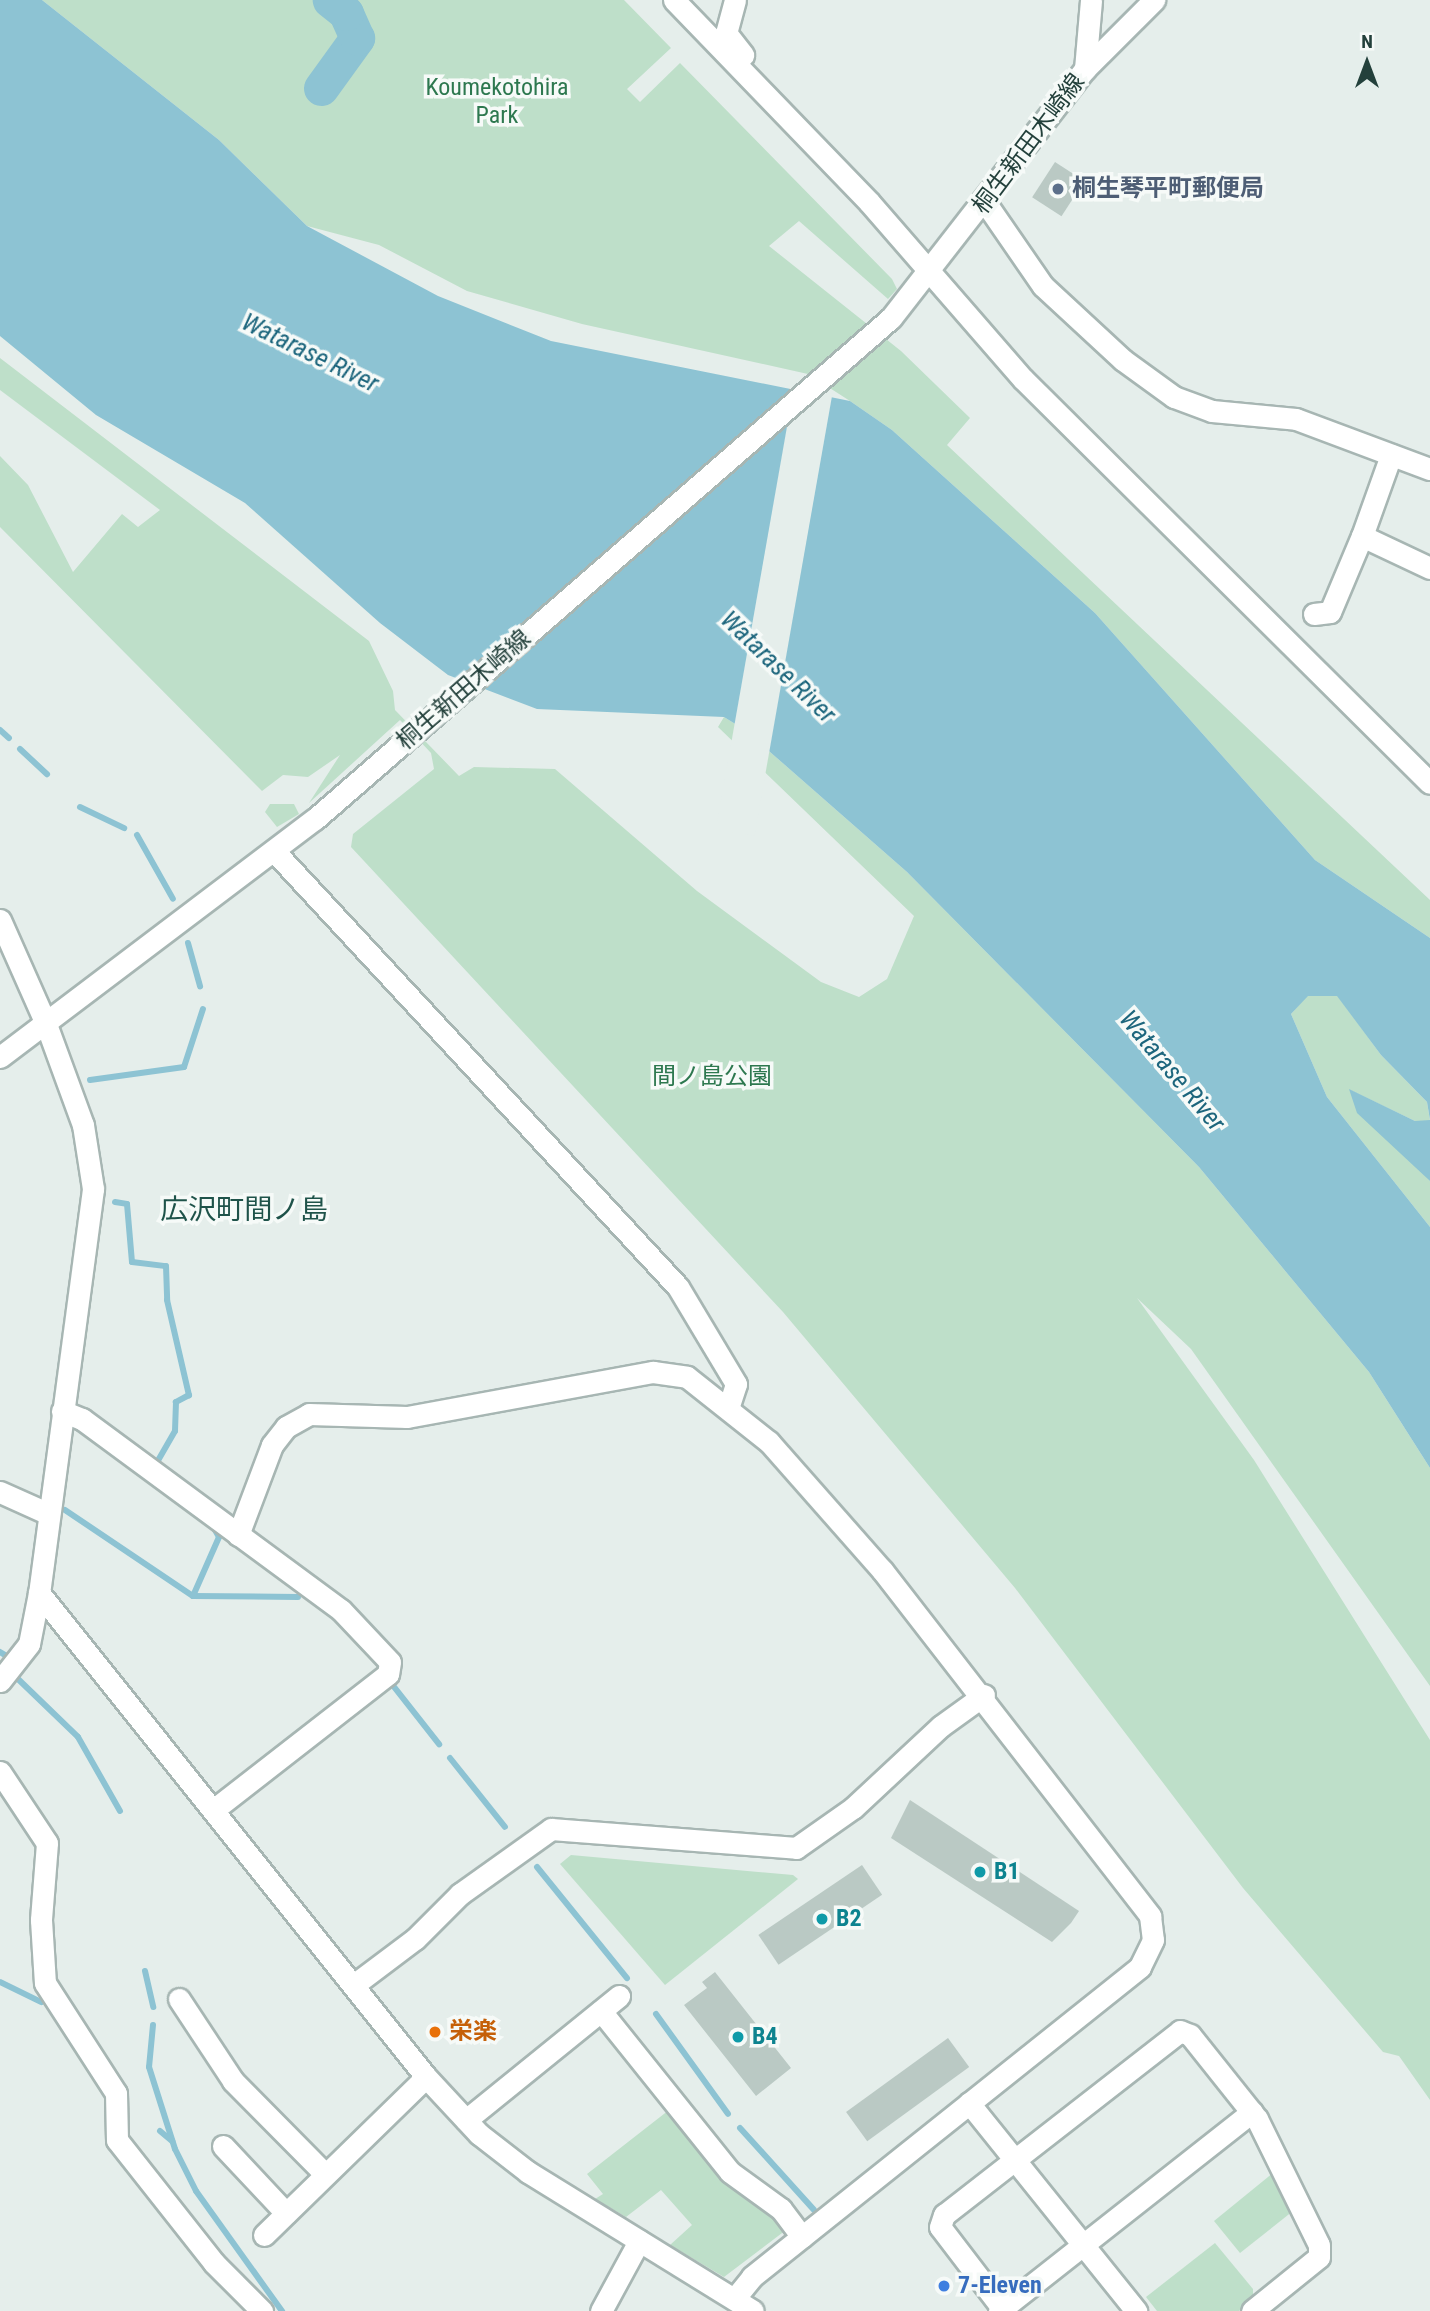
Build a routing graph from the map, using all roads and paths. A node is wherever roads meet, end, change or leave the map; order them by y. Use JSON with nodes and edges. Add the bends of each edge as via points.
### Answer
{"nodes":[{"id":1,"x":674,"y":0,"type":"edge"},
{"id":2,"x":735,"y":0,"type":"edge"},
{"id":3,"x":1091,"y":0,"type":"edge"},
{"id":4,"x":1154,"y":0,"type":"edge"},
{"id":5,"x":1085,"y":69,"type":"junction"},
{"id":6,"x":767,"y":98,"type":"junction"},
{"id":7,"x":985,"y":202,"type":"junction"},
{"id":8,"x":929,"y":274,"type":"junction"},
{"id":9,"x":1391,"y":455,"type":"junction"},
{"id":10,"x":1430,"y":469,"type":"edge"},
{"id":11,"x":1362,"y":536,"type":"junction"},
{"id":12,"x":1430,"y":568,"type":"edge"},
{"id":13,"x":1314,"y":614,"type":"dead end"},
{"id":14,"x":1429,"y":781,"type":"edge"},
{"id":15,"x":274,"y":851,"type":"junction"},
{"id":16,"x":0,"y":920,"type":"edge"},
{"id":17,"x":46,"y":1024,"type":"junction"},
{"id":18,"x":0,"y":1057,"type":"edge"},
{"id":19,"x":729,"y":1406,"type":"junction"},
{"id":20,"x":62,"y":1411,"type":"junction"},
{"id":21,"x":0,"y":1492,"type":"edge"},
{"id":22,"x":47,"y":1513,"type":"junction"},
{"id":23,"x":238,"y":1535,"type":"junction"},
{"id":24,"x":39,"y":1593,"type":"junction"},
{"id":25,"x":0,"y":1681,"type":"edge"},
{"id":26,"x":984,"y":1695,"type":"junction"},
{"id":27,"x":0,"y":1772,"type":"edge"},
{"id":28,"x":213,"y":1810,"type":"junction"},
{"id":29,"x":355,"y":1984,"type":"junction"},
{"id":30,"x":619,"y":1996,"type":"dead end"},
{"id":31,"x":179,"y":1999,"type":"dead end"},
{"id":32,"x":601,"y":2011,"type":"junction"},
{"id":33,"x":426,"y":2077,"type":"junction"},
{"id":34,"x":969,"y":2103,"type":"junction"},
{"id":35,"x":1252,"y":2112,"type":"junction"},
{"id":36,"x":466,"y":2120,"type":"junction"},
{"id":37,"x":223,"y":2146,"type":"dead end"},
{"id":38,"x":1014,"y":2158,"type":"junction"},
{"id":39,"x":325,"y":2174,"type":"junction"},
{"id":40,"x":286,"y":2213,"type":"junction"},
{"id":41,"x":264,"y":2235,"type":"dead end"},
{"id":42,"x":802,"y":2237,"type":"junction"},
{"id":43,"x":639,"y":2241,"type":"junction"},
{"id":44,"x":1082,"y":2244,"type":"junction"},
{"id":45,"x":734,"y":2299,"type":"junction"},
{"id":46,"x":1001,"y":2310,"type":"edge"},
{"id":47,"x":262,"y":2311,"type":"edge"},
{"id":48,"x":601,"y":2311,"type":"edge"},
{"id":49,"x":753,"y":2311,"type":"edge"},
{"id":50,"x":1136,"y":2311,"type":"edge"},
{"id":51,"x":1252,"y":2311,"type":"edge"}],
"edges":[{"from":1,"to":6,"type":"street"},
{"from":2,"to":6,"type":"street","via":[[726,33],[764,78]]},
{"from":3,"to":5,"type":"street"},
{"from":4,"to":5,"type":"street","name":"桐生新田木崎線"},
{"from":5,"to":7,"type":"street","name":"桐生新田木崎線"},
{"from":6,"to":8,"type":"street","via":[[869,202]]},
{"from":7,"to":8,"type":"street","name":"桐生新田木崎線"},
{"from":7,"to":9,"type":"street","via":[[1043,286],[1123,360],[1174,397],[1212,411],[1296,419]]},
{"from":8,"to":14,"type":"street","via":[[1023,379]]},
{"from":8,"to":15,"type":"street","name":"桐生新田木崎線","via":[[911,297]]},
{"from":9,"to":10,"type":"street"},
{"from":9,"to":11,"type":"street"},
{"from":11,"to":12,"type":"street"},
{"from":11,"to":13,"type":"street","via":[[1330,612]]},
{"from":15,"to":17,"type":"street","name":"桐生新田木崎線"},
{"from":15,"to":19,"type":"street","via":[[678,1287],[736,1384]]},
{"from":16,"to":17,"type":"street"},
{"from":17,"to":18,"type":"street","name":"桐生新田木崎線"},
{"from":17,"to":20,"type":"street","via":[[83,1125],[93,1189],[90,1249]]},
{"from":19,"to":23,"type":"street","via":[[670,1372],[430,1415],[309,1414],[286,1427],[272,1445]]},
{"from":19,"to":26,"type":"street","via":[[769,1443],[873,1560]]},
{"from":20,"to":22,"type":"street"},
{"from":20,"to":23,"type":"street","via":[[82,1419]]},
{"from":21,"to":22,"type":"street"},
{"from":22,"to":24,"type":"street"},
{"from":23,"to":28,"type":"street","via":[[341,1610],[391,1667]]},
{"from":24,"to":25,"type":"street","via":[[29,1644]]},
{"from":24,"to":28,"type":"street"},
{"from":26,"to":29,"type":"street","via":[[941,1726],[853,1808],[796,1848],[551,1829],[460,1894],[415,1938]]},
{"from":26,"to":34,"type":"street","via":[[1154,1926],[1149,1954],[1140,1967]]},
{"from":27,"to":47,"type":"street","via":[[47,1843],[41,1920],[46,1983],[116,2093],[117,2140],[169,2210]]},
{"from":28,"to":29,"type":"street"},
{"from":29,"to":33,"type":"street"},
{"from":30,"to":32,"type":"street"},
{"from":31,"to":39,"type":"street","via":[[233,2081]]},
{"from":32,"to":36,"type":"street"},
{"from":32,"to":42,"type":"street","via":[[730,2172],[781,2209]]},
{"from":33,"to":36,"type":"street"},
{"from":33,"to":39,"type":"street"},
{"from":34,"to":38,"type":"street"},
{"from":34,"to":42,"type":"street"},
{"from":35,"to":38,"type":"street","via":[[1190,2035],[1180,2031]]},
{"from":35,"to":44,"type":"street"},
{"from":35,"to":51,"type":"street","via":[[1320,2251]]},
{"from":36,"to":43,"type":"street","via":[[528,2172]]},
{"from":37,"to":40,"type":"street"},
{"from":38,"to":44,"type":"street"},
{"from":38,"to":46,"type":"street","via":[[940,2221]]},
{"from":39,"to":40,"type":"street"},
{"from":40,"to":41,"type":"street"},
{"from":42,"to":45,"type":"street","via":[[752,2277]]},
{"from":43,"to":45,"type":"street"},
{"from":43,"to":48,"type":"street"},
{"from":44,"to":46,"type":"street"},
{"from":44,"to":50,"type":"street"},
{"from":45,"to":49,"type":"street"}]}
